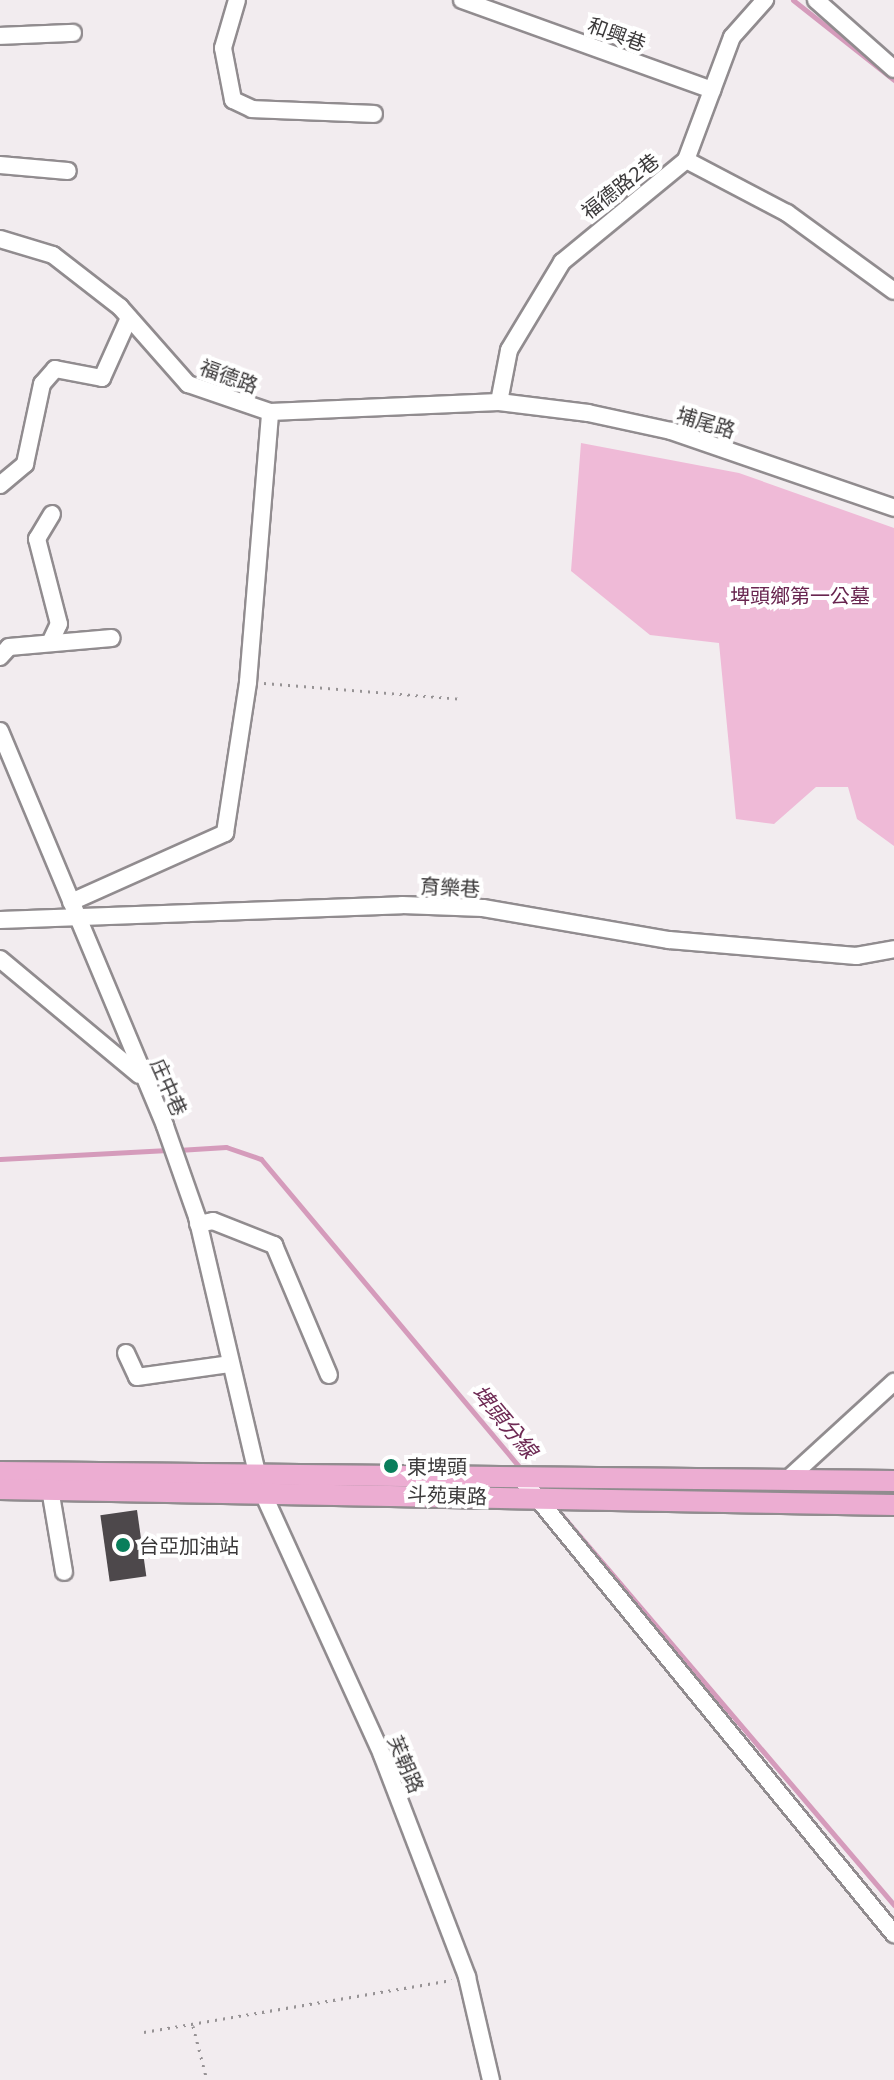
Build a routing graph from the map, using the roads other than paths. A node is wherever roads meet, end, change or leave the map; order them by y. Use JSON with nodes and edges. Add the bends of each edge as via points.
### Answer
{"nodes":[{"id":1,"x":237,"y":0,"type":"edge"},
{"id":2,"x":462,"y":0,"type":"edge"},
{"id":3,"x":765,"y":0,"type":"edge"},
{"id":4,"x":816,"y":0,"type":"edge"},
{"id":5,"x":73,"y":33,"type":"dead end"},
{"id":6,"x":0,"y":36,"type":"edge"},
{"id":7,"x":894,"y":69,"type":"edge"},
{"id":8,"x":712,"y":90,"type":"junction"},
{"id":9,"x":374,"y":114,"type":"dead end"},
{"id":10,"x":686,"y":160,"type":"junction"},
{"id":11,"x":0,"y":165,"type":"edge"},
{"id":12,"x":68,"y":171,"type":"dead end"},
{"id":13,"x":0,"y":239,"type":"edge"},
{"id":14,"x":894,"y":291,"type":"edge"},
{"id":15,"x":129,"y":318,"type":"junction"},
{"id":16,"x":499,"y":402,"type":"junction"},
{"id":17,"x":270,"y":412,"type":"junction"},
{"id":18,"x":0,"y":485,"type":"edge"},
{"id":19,"x":894,"y":508,"type":"edge"},
{"id":20,"x":52,"y":514,"type":"dead end"},
{"id":21,"x":112,"y":638,"type":"dead end"},
{"id":22,"x":50,"y":643,"type":"junction"},
{"id":23,"x":0,"y":657,"type":"edge"},
{"id":24,"x":0,"y":731,"type":"edge"},
{"id":25,"x":74,"y":907,"type":"junction"},
{"id":26,"x":0,"y":920,"type":"edge"},
{"id":27,"x":894,"y":949,"type":"edge"},
{"id":28,"x":0,"y":959,"type":"edge"},
{"id":29,"x":143,"y":1078,"type":"junction"},
{"id":30,"x":198,"y":1224,"type":"junction"},
{"id":31,"x":126,"y":1353,"type":"dead end"},
{"id":32,"x":229,"y":1364,"type":"junction"},
{"id":33,"x":329,"y":1375,"type":"dead end"},
{"id":34,"x":894,"y":1382,"type":"edge"},
{"id":35,"x":0,"y":1472,"type":"edge"},
{"id":36,"x":520,"y":1477,"type":"junction"},
{"id":37,"x":788,"y":1479,"type":"junction"},
{"id":38,"x":73,"y":1480,"type":"junction"},
{"id":39,"x":894,"y":1481,"type":"edge"},
{"id":40,"x":258,"y":1482,"type":"junction"},
{"id":41,"x":0,"y":1489,"type":"edge"},
{"id":42,"x":50,"y":1489,"type":"junction"},
{"id":43,"x":539,"y":1497,"type":"junction"},
{"id":44,"x":894,"y":1505,"type":"edge"},
{"id":45,"x":64,"y":1572,"type":"dead end"},
{"id":46,"x":894,"y":1934,"type":"edge"},
{"id":47,"x":491,"y":2080,"type":"edge"}],
"edges":[{"from":1,"to":9,"type":"street","via":[[223,48],[233,100],[252,109]]},
{"from":2,"to":8,"type":"street","name":"和興巷"},
{"from":3,"to":8,"type":"street","name":"福德路2巷","via":[[732,37]]},
{"from":4,"to":7,"type":"street"},
{"from":5,"to":6,"type":"street"},
{"from":8,"to":10,"type":"street","name":"福德路2巷"},
{"from":10,"to":14,"type":"street","via":[[787,213]]},
{"from":10,"to":16,"type":"street","name":"福德路2巷","via":[[562,262],[509,350]]},
{"from":11,"to":12,"type":"street"},
{"from":13,"to":15,"type":"street","name":"福德路","via":[[53,255]]},
{"from":15,"to":17,"type":"street","name":"福德路","via":[[188,384]]},
{"from":15,"to":18,"type":"street","via":[[102,378],[55,369],[42,384],[25,464]]},
{"from":16,"to":17,"type":"street","name":"福德路"},
{"from":16,"to":19,"type":"street","name":"埔尾路","via":[[671,431]]},
{"from":17,"to":25,"type":"street","via":[[248,682],[225,833]]},
{"from":20,"to":22,"type":"street","via":[[37,539],[59,624]]},
{"from":21,"to":22,"type":"street"},
{"from":22,"to":23,"type":"street","via":[[9,647]]},
{"from":24,"to":25,"type":"street","name":"庄中巷"},
{"from":25,"to":26,"type":"street","name":"育樂巷"},
{"from":25,"to":27,"type":"street","name":"育樂巷","via":[[197,918],[469,908],[669,940],[856,956]]},
{"from":25,"to":29,"type":"street","name":"庄中巷"},
{"from":28,"to":29,"type":"street"},
{"from":29,"to":30,"type":"street","name":"庄中巷"},
{"from":30,"to":32,"type":"street","name":"庄中巷"},
{"from":30,"to":33,"type":"street","via":[[213,1221],[274,1245]]},
{"from":31,"to":32,"type":"street","via":[[137,1377]]},
{"from":32,"to":40,"type":"street","name":"庄中巷"},
{"from":34,"to":37,"type":"street"},
{"from":35,"to":38,"type":"main road","name":"斗苑東路"},
{"from":36,"to":37,"type":"main road","name":"斗苑東路"},
{"from":36,"to":40,"type":"main road","name":"斗苑東路"},
{"from":36,"to":43,"type":"street"},
{"from":37,"to":39,"type":"main road","name":"斗苑東路"},
{"from":38,"to":40,"type":"main road","name":"斗苑東路"},
{"from":38,"to":42,"type":"main road","name":"斗苑東路"},
{"from":40,"to":43,"type":"main road","name":"斗苑東路"},
{"from":40,"to":47,"type":"street","name":"芙朝路","via":[[382,1755],[467,1977]]},
{"from":41,"to":42,"type":"main road","name":"斗苑東路"},
{"from":42,"to":45,"type":"street"},
{"from":43,"to":44,"type":"main road","name":"斗苑東路"},
{"from":43,"to":46,"type":"street"}]}
